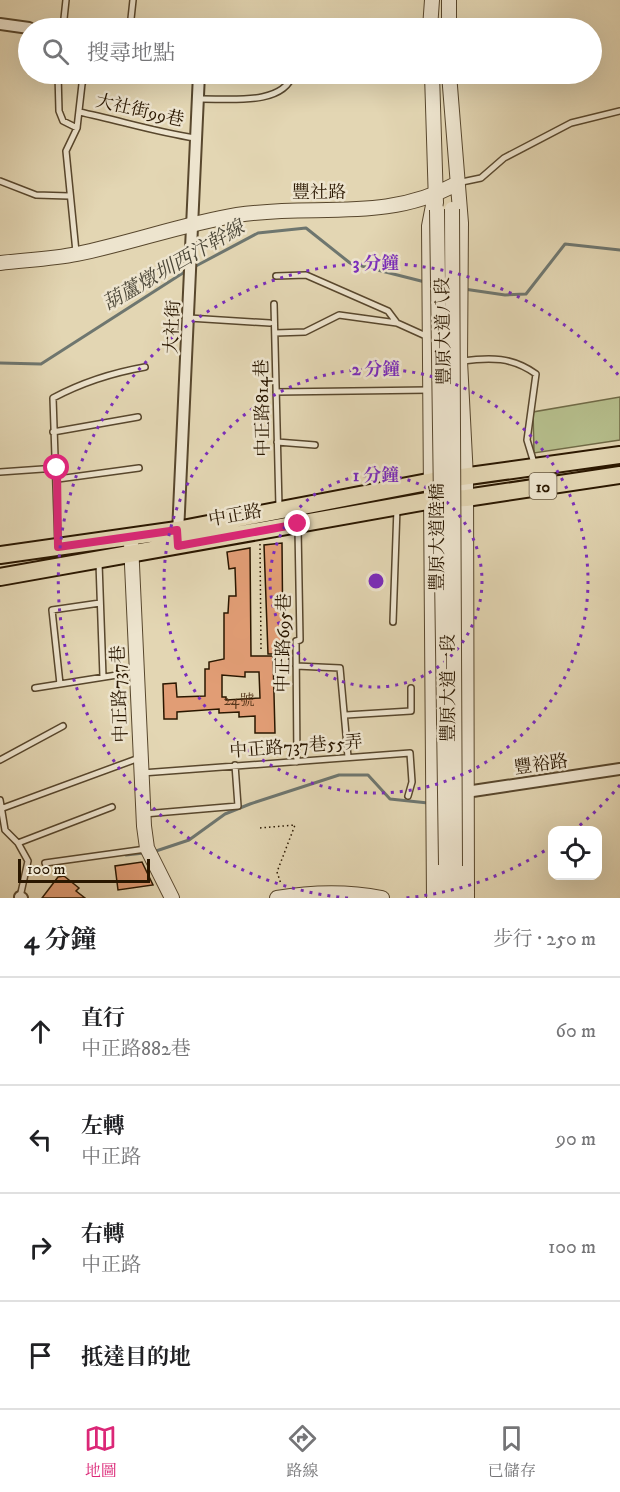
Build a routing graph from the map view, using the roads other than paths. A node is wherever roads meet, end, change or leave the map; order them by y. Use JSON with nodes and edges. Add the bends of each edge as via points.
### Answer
{"nodes":[{"id":1,"x":66,"y":0,"type":"edge"},
{"id":2,"x":133,"y":0,"type":"edge"},
{"id":3,"x":432,"y":0,"type":"edge"},
{"id":4,"x":449,"y":0,"type":"edge"},
{"id":5,"x":64,"y":18,"type":"edge"},
{"id":6,"x":131,"y":18,"type":"edge"},
{"id":7,"x":431,"y":18,"type":"edge"},
{"id":8,"x":449,"y":18,"type":"edge"},
{"id":9,"x":0,"y":24,"type":"edge"},
{"id":10,"x":18,"y":27,"type":"edge"},
{"id":11,"x":58,"y":84,"type":"edge"},
{"id":12,"x":82,"y":84,"type":"edge"},
{"id":13,"x":198,"y":84,"type":"edge"},
{"id":14,"x":288,"y":84,"type":"edge"},
{"id":15,"x":432,"y":84,"type":"edge"},
{"id":16,"x":450,"y":84,"type":"edge"},
{"id":17,"x":197,"y":99,"type":"junction"},
{"id":18,"x":620,"y":111,"type":"edge"},
{"id":19,"x":79,"y":112,"type":"junction"},
{"id":20,"x":77,"y":128,"type":"junction"},
{"id":21,"x":195,"y":138,"type":"junction"},
{"id":22,"x":0,"y":181,"type":"edge"},
{"id":23,"x":456,"y":184,"type":"junction"},
{"id":24,"x":435,"y":195,"type":"junction"},
{"id":25,"x":69,"y":196,"type":"junction"},
{"id":26,"x":452,"y":209,"type":"joint"},
{"id":27,"x":437,"y":210,"type":"joint"},
{"id":28,"x":194,"y":225,"type":"junction"},
{"id":29,"x":76,"y":254,"type":"junction"},
{"id":30,"x":0,"y":263,"type":"edge"},
{"id":31,"x":276,"y":276,"type":"dead end"},
{"id":32,"x":274,"y":304,"type":"dead end"},
{"id":33,"x":189,"y":318,"type":"junction"},
{"id":34,"x":270,"y":323,"type":"dead end"},
{"id":35,"x":397,"y":323,"type":"junction"},
{"id":36,"x":275,"y":333,"type":"junction"},
{"id":37,"x":430,"y":338,"type":"junction"},
{"id":38,"x":460,"y":361,"type":"junction"},
{"id":39,"x":430,"y":365,"type":"junction"},
{"id":40,"x":145,"y":367,"type":"dead end"},
{"id":41,"x":431,"y":390,"type":"junction"},
{"id":42,"x":276,"y":392,"type":"junction"},
{"id":43,"x":138,"y":417,"type":"dead end"},
{"id":44,"x":53,"y":432,"type":"junction"},
{"id":45,"x":277,"y":442,"type":"junction"},
{"id":46,"x":315,"y":445,"type":"dead end"},
{"id":47,"x":620,"y":455,"type":"edge"},
{"id":48,"x":57,"y":468,"type":"junction"},
{"id":49,"x":139,"y":468,"type":"dead end"},
{"id":50,"x":535,"y":468,"type":"junction"},
{"id":51,"x":0,"y":472,"type":"edge"},
{"id":52,"x":620,"y":475,"type":"edge"},
{"id":53,"x":466,"y":478,"type":"junction"},
{"id":54,"x":58,"y":479,"type":"junction"},
{"id":55,"x":433,"y":481,"type":"junction"},
{"id":56,"x":466,"y":498,"type":"junction"},
{"id":57,"x":433,"y":500,"type":"junction"},
{"id":58,"x":397,"y":506,"type":"junction"},
{"id":59,"x":279,"y":511,"type":"junction"},
{"id":60,"x":298,"y":524,"type":"junction"},
{"id":61,"x":131,"y":538,"type":"junction"},
{"id":62,"x":178,"y":538,"type":"junction"},
{"id":63,"x":58,"y":547,"type":"junction"},
{"id":64,"x":0,"y":555,"type":"edge"},
{"id":65,"x":132,"y":555,"type":"junction"},
{"id":66,"x":99,"y":561,"type":"junction"},
{"id":67,"x":0,"y":578,"type":"edge"},
{"id":68,"x":100,"y":603,"type":"junction"},
{"id":69,"x":393,"y":622,"type":"dead end"},
{"id":70,"x":296,"y":666,"type":"junction"},
{"id":71,"x":136,"y":672,"type":"junction"},
{"id":72,"x":103,"y":677,"type":"junction"},
{"id":73,"x":60,"y":684,"type":"junction"},
{"id":74,"x":35,"y":688,"type":"dead end"},
{"id":75,"x":411,"y":688,"type":"dead end"},
{"id":76,"x":346,"y":715,"type":"junction"},
{"id":77,"x":63,"y":726,"type":"dead end"},
{"id":78,"x":348,"y":757,"type":"junction"},
{"id":79,"x":140,"y":758,"type":"junction"},
{"id":80,"x":0,"y":760,"type":"edge"},
{"id":81,"x":297,"y":762,"type":"junction"},
{"id":82,"x":235,"y":765,"type":"junction"},
{"id":83,"x":620,"y":769,"type":"edge"},
{"id":84,"x":141,"y":773,"type":"junction"},
{"id":85,"x":466,"y":792,"type":"junction"},
{"id":86,"x":408,"y":796,"type":"dead end"},
{"id":87,"x":0,"y":800,"type":"edge"},
{"id":88,"x":112,"y":807,"type":"dead end"},
{"id":89,"x":3,"y":808,"type":"junction"},
{"id":90,"x":142,"y":814,"type":"junction"},
{"id":91,"x":18,"y":843,"type":"junction"},
{"id":92,"x":147,"y":848,"type":"junction"},
{"id":93,"x":45,"y":863,"type":"dead end"},
{"id":94,"x":451,"y":865,"type":"junction"},
{"id":95,"x":21,"y":898,"type":"edge"},
{"id":96,"x":172,"y":898,"type":"edge"},
{"id":97,"x":283,"y":898,"type":"edge"},
{"id":98,"x":382,"y":898,"type":"edge"},
{"id":99,"x":434,"y":898,"type":"edge"},
{"id":100,"x":445,"y":898,"type":"edge"},
{"id":101,"x":457,"y":898,"type":"edge"},
{"id":102,"x":467,"y":898,"type":"edge"}],
"edges":[{"from":1,"to":5,"type":"lane"},
{"from":2,"to":6,"type":"lane"},
{"from":3,"to":7,"type":"street"},
{"from":4,"to":8,"type":"street"},
{"from":9,"to":10,"type":"street"},
{"from":11,"to":20,"type":"lane","via":[[63,121]]},
{"from":12,"to":19,"type":"lane"},
{"from":13,"to":17,"type":"street","name":"大社街"},
{"from":14,"to":17,"type":"lane","via":[[270,96]]},
{"from":15,"to":24,"type":"street","name":"豐原大道八段"},
{"from":16,"to":23,"type":"street","name":"豐原大道八段"},
{"from":17,"to":21,"type":"street","name":"大社街"},
{"from":18,"to":23,"type":"lane","name":"豐社路","via":[[571,123],[504,158],[481,178]]},
{"from":19,"to":20,"type":"lane"},
{"from":19,"to":21,"type":"lane","name":"大社街99巷","via":[[158,133]]},
{"from":20,"to":25,"type":"lane","via":[[66,151]]},
{"from":21,"to":28,"type":"street","name":"大社街"},
{"from":22,"to":25,"type":"lane","via":[[36,195]]},
{"from":23,"to":24,"type":"street","name":"豐社路"},
{"from":23,"to":26,"type":"street","name":"豐原大道八段"},
{"from":23,"to":38,"type":"street","name":"豐原大道八段","via":[[461,223]]},
{"from":24,"to":27,"type":"street","name":"豐原大道八段"},
{"from":24,"to":28,"type":"street","name":"豐社路","via":[[367,210],[269,211]]},
{"from":24,"to":37,"type":"street","name":"豐原大道八段","via":[[429,226]]},
{"from":25,"to":29,"type":"lane"},
{"from":26,"to":94,"type":"street","name":"豐原大道陸橋","bridge":true},
{"from":27,"to":94,"type":"street","name":"豐原大道陸橋","bridge":true},
{"from":28,"to":29,"type":"street","name":"豐社路"},
{"from":28,"to":33,"type":"street","name":"大社街"},
{"from":29,"to":30,"type":"street","name":"豐社路"},
{"from":31,"to":35,"type":"lane","via":[[306,275],[388,311]]},
{"from":32,"to":36,"type":"lane","name":"中正路814巷"},
{"from":33,"to":34,"type":"lane"},
{"from":33,"to":62,"type":"street","name":"大社街"},
{"from":35,"to":36,"type":"lane","via":[[339,315],[305,332]]},
{"from":35,"to":37,"type":"lane"},
{"from":36,"to":42,"type":"lane","name":"中正路814巷"},
{"from":37,"to":39,"type":"street","name":"豐原大道八段"},
{"from":38,"to":39,"type":"lane"},
{"from":38,"to":50,"type":"lane","via":[[500,359],[521,364],[536,374],[527,440]]},
{"from":38,"to":53,"type":"street","name":"豐原大道八段"},
{"from":39,"to":41,"type":"street","name":"豐原大道八段"},
{"from":40,"to":44,"type":"lane","via":[[110,373],[53,398]]},
{"from":41,"to":42,"type":"lane"},
{"from":41,"to":55,"type":"street","name":"豐原大道八段"},
{"from":42,"to":45,"type":"lane","name":"中正路814巷"},
{"from":43,"to":44,"type":"lane"},
{"from":44,"to":48,"type":"lane"},
{"from":45,"to":46,"type":"lane"},
{"from":45,"to":59,"type":"lane","name":"中正路814巷"},
{"from":47,"to":50,"type":"main road","name":"中正路","number":"10"},
{"from":48,"to":51,"type":"lane"},
{"from":48,"to":54,"type":"lane"},
{"from":49,"to":54,"type":"lane"},
{"from":50,"to":53,"type":"main road","name":"中正路","number":"10"},
{"from":52,"to":56,"type":"main road","name":"中正路","number":"10"},
{"from":53,"to":55,"type":"main road","name":"中正路","number":"10"},
{"from":53,"to":56,"type":"street","name":"豐原大道一段"},
{"from":54,"to":63,"type":"lane"},
{"from":55,"to":57,"type":"street","name":"豐原大道一段"},
{"from":55,"to":59,"type":"main road","name":"中正路","number":"10"},
{"from":56,"to":57,"type":"main road","name":"中正路","number":"10"},
{"from":56,"to":85,"type":"street","name":"豐原大道一段"},
{"from":57,"to":58,"type":"main road","name":"中正路","number":"10"},
{"from":57,"to":99,"type":"street","name":"豐原大道一段"},
{"from":58,"to":60,"type":"main road","name":"中正路","number":"10"},
{"from":58,"to":69,"type":"lane"},
{"from":59,"to":62,"type":"main road","name":"中正路","number":"10"},
{"from":60,"to":62,"type":"main road","name":"中正路","number":"10"},
{"from":60,"to":70,"type":"lane","name":"中正路695巷","via":[[300,640],[296,641]]},
{"from":61,"to":62,"type":"main road","name":"中正路","number":"10"},
{"from":61,"to":63,"type":"main road","name":"中正路","number":"10"},
{"from":61,"to":65,"type":"street","name":"中正路737巷"},
{"from":62,"to":65,"type":"main road","name":"中正路","number":"10"},
{"from":63,"to":64,"type":"main road","name":"中正路","number":"10"},
{"from":65,"to":66,"type":"main road","name":"中正路","number":"10"},
{"from":65,"to":71,"type":"street","name":"中正路737巷"},
{"from":66,"to":67,"type":"main road","name":"中正路","number":"10"},
{"from":66,"to":68,"type":"lane"},
{"from":68,"to":72,"type":"lane"},
{"from":68,"to":73,"type":"lane","via":[[52,610]]},
{"from":70,"to":76,"type":"lane","via":[[340,668]]},
{"from":70,"to":81,"type":"lane","name":"中正路695巷"},
{"from":71,"to":72,"type":"lane"},
{"from":71,"to":79,"type":"street","name":"中正路737巷"},
{"from":72,"to":73,"type":"lane"},
{"from":73,"to":74,"type":"lane"},
{"from":75,"to":76,"type":"lane","via":[[411,711]]},
{"from":76,"to":78,"type":"lane"},
{"from":77,"to":80,"type":"lane"},
{"from":78,"to":81,"type":"lane","name":"中正路737巷55弄"},
{"from":78,"to":86,"type":"lane","name":"中正路737巷55弄","via":[[410,753],[412,782]]},
{"from":79,"to":84,"type":"street","name":"中正路737巷"},
{"from":79,"to":89,"type":"lane"},
{"from":81,"to":82,"type":"lane","name":"中正路737巷55弄"},
{"from":82,"to":84,"type":"lane","name":"中正路737巷55弄"},
{"from":82,"to":90,"type":"lane","via":[[238,806]]},
{"from":83,"to":85,"type":"street","name":"豐裕路"},
{"from":84,"to":90,"type":"street","name":"中正路737巷"},
{"from":85,"to":102,"type":"street","name":"豐原大道一段"},
{"from":87,"to":89,"type":"lane"},
{"from":88,"to":91,"type":"lane"},
{"from":89,"to":91,"type":"lane","via":[[6,830]]},
{"from":90,"to":92,"type":"street","name":"中正路737巷"},
{"from":91,"to":95,"type":"lane","via":[[28,861]]},
{"from":92,"to":93,"type":"lane"},
{"from":92,"to":96,"type":"street","name":"中正路737巷"},
{"from":94,"to":100,"type":"street"},
{"from":94,"to":101,"type":"street"},
{"from":97,"to":98,"type":"street","via":[[306,893]]}]}
